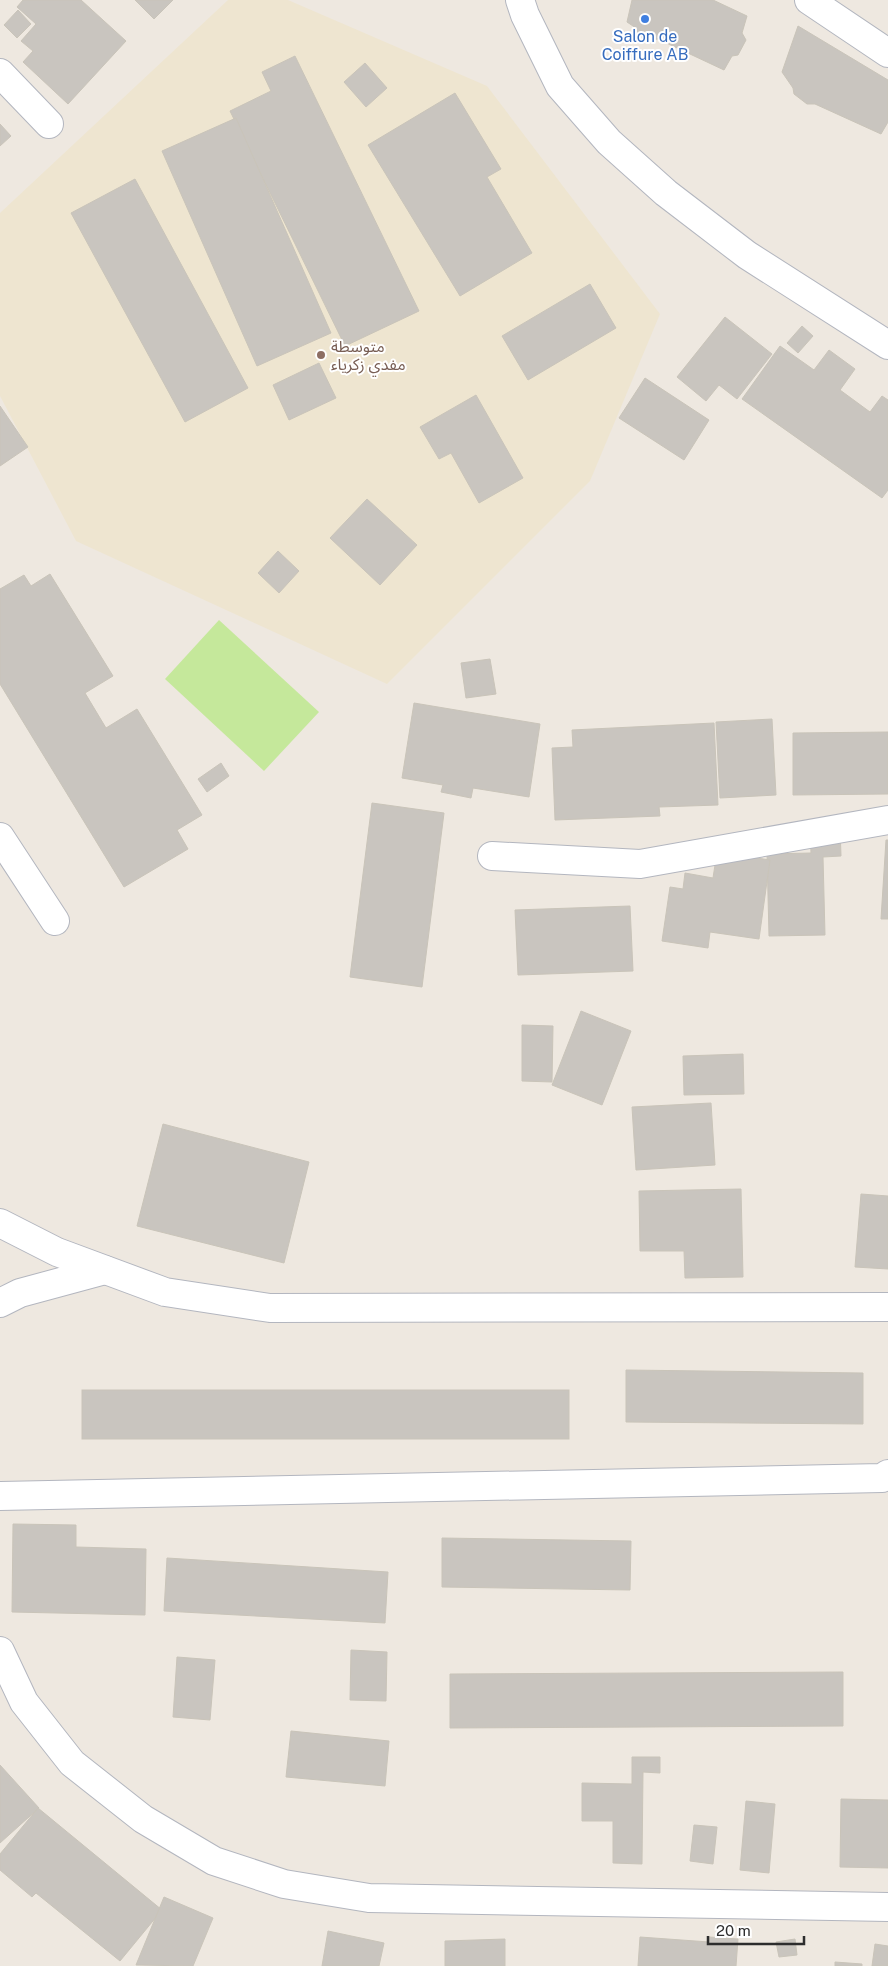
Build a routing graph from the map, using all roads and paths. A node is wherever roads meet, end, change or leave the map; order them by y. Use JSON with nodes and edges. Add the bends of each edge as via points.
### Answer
{"nodes":[{"id":1,"x":520,"y":0,"type":"edge"},
{"id":2,"x":809,"y":0,"type":"edge"},
{"id":3,"x":887,"y":51,"type":"edge"},
{"id":4,"x":0,"y":73,"type":"edge"},
{"id":5,"x":49,"y":124,"type":"dead end"},
{"id":6,"x":888,"y":346,"type":"edge"},
{"id":7,"x":888,"y":820,"type":"edge"},
{"id":8,"x":0,"y":837,"type":"edge"},
{"id":9,"x":492,"y":856,"type":"dead end"},
{"id":10,"x":55,"y":921,"type":"dead end"},
{"id":11,"x":0,"y":1223,"type":"edge"},
{"id":12,"x":106,"y":1270,"type":"junction"},
{"id":13,"x":0,"y":1303,"type":"edge"},
{"id":14,"x":888,"y":1307,"type":"edge"},
{"id":15,"x":888,"y":1474,"type":"edge"},
{"id":16,"x":0,"y":1496,"type":"edge"},
{"id":17,"x":0,"y":1651,"type":"edge"},
{"id":18,"x":888,"y":1907,"type":"edge"}],
"edges":[{"from":1,"to":6,"type":"street","via":[[560,86],[609,142],[666,193],[747,255]]},
{"from":2,"to":3,"type":"street"},
{"from":4,"to":5,"type":"street"},
{"from":7,"to":9,"type":"street","via":[[640,864]]},
{"from":8,"to":10,"type":"street"},
{"from":11,"to":12,"type":"street","via":[[57,1252]]},
{"from":12,"to":13,"type":"street","via":[[20,1293]]},
{"from":12,"to":14,"type":"street","via":[[165,1292],[270,1308]]},
{"from":15,"to":16,"type":"street","via":[[882,1478]]},
{"from":17,"to":18,"type":"street","via":[[24,1702],[72,1763],[143,1819],[214,1861],[284,1884],[369,1898]]}]}
